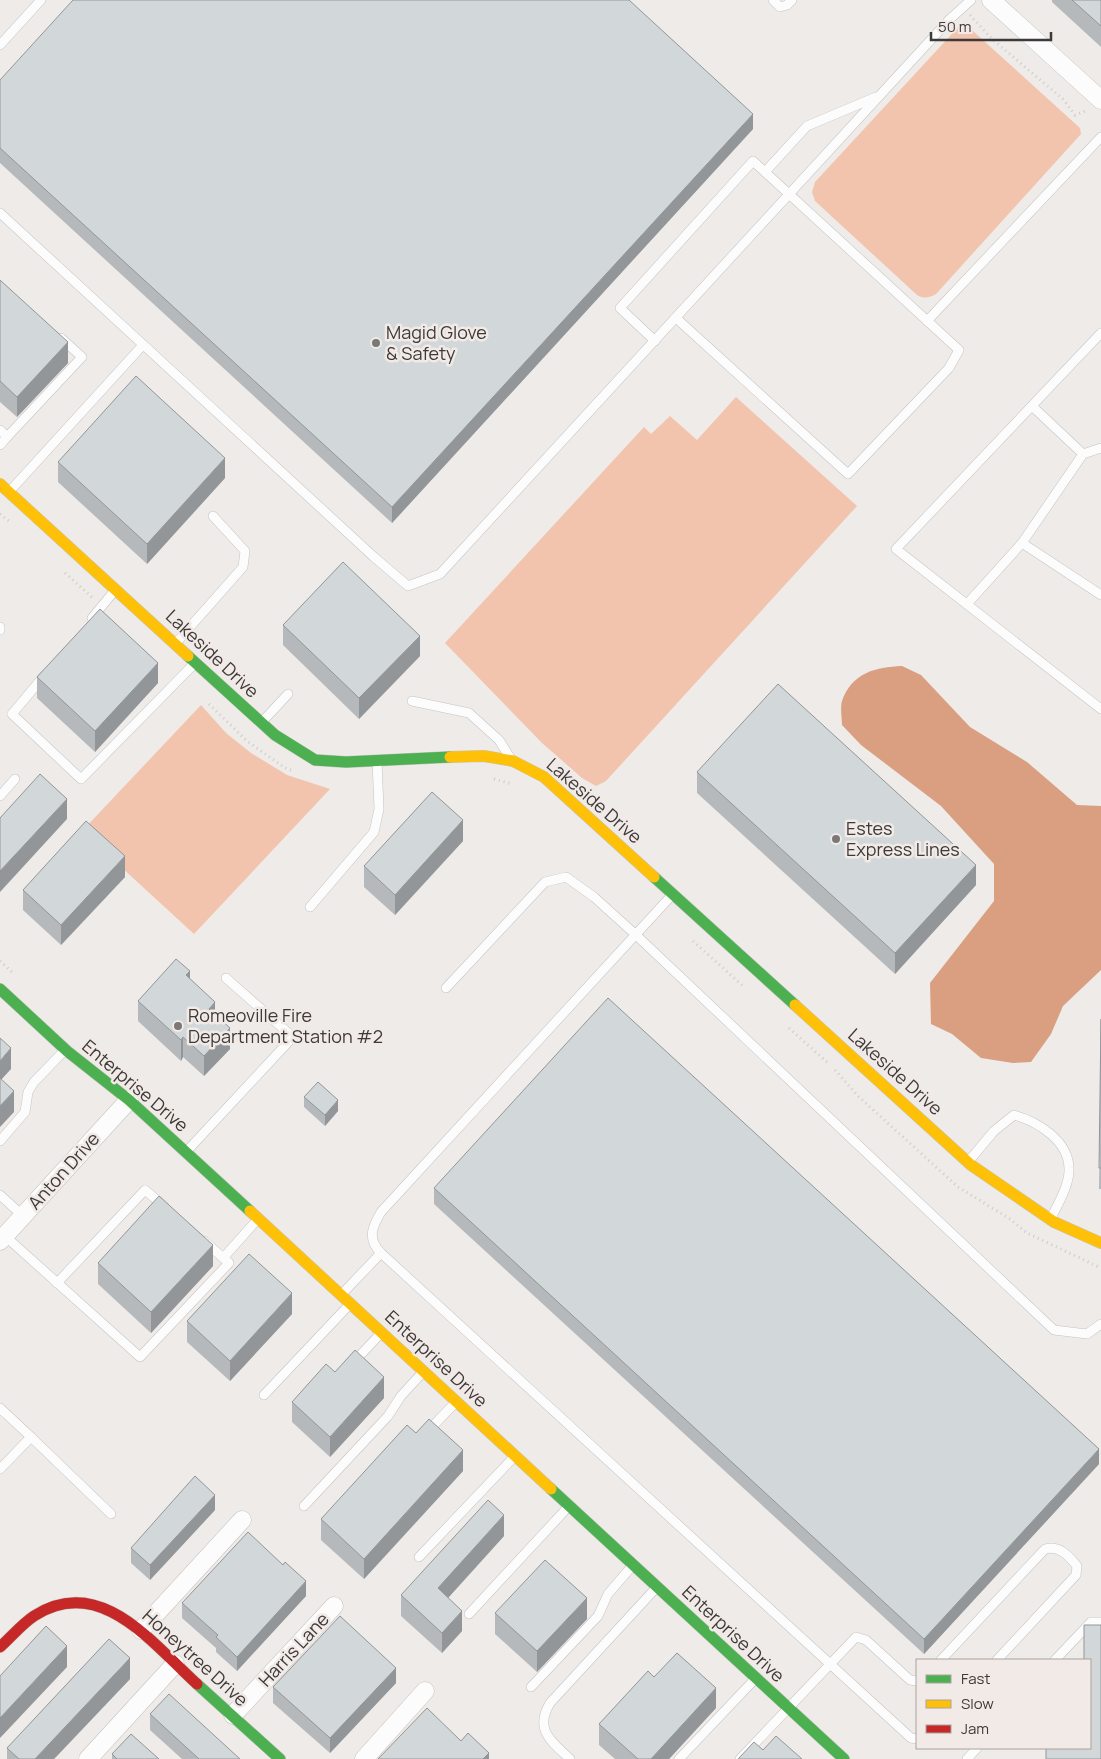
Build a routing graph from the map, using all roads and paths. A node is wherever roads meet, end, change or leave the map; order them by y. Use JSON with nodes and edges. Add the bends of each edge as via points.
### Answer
{"nodes":[{"id":1,"x":41,"y":0,"type":"edge"},
{"id":2,"x":773,"y":0,"type":"edge"},
{"id":3,"x":792,"y":0,"type":"edge"},
{"id":4,"x":971,"y":0,"type":"edge"},
{"id":5,"x":998,"y":2,"type":"edge"},
{"id":6,"x":962,"y":8,"type":"junction"},
{"id":7,"x":0,"y":45,"type":"edge"},
{"id":8,"x":879,"y":96,"type":"junction"},
{"id":9,"x":1098,"y":104,"type":"edge"},
{"id":10,"x":1101,"y":137,"type":"edge"},
{"id":11,"x":765,"y":172,"type":"junction"},
{"id":12,"x":789,"y":193,"type":"junction"},
{"id":13,"x":0,"y":214,"type":"edge"},
{"id":14,"x":676,"y":318,"type":"junction"},
{"id":15,"x":927,"y":321,"type":"junction"},
{"id":16,"x":54,"y":332,"type":"edge"},
{"id":17,"x":1101,"y":333,"type":"edge"},
{"id":18,"x":655,"y":341,"type":"junction"},
{"id":19,"x":142,"y":346,"type":"junction"},
{"id":20,"x":1032,"y":406,"type":"junction"},
{"id":21,"x":0,"y":430,"type":"edge"},
{"id":22,"x":7,"y":437,"type":"junction"},
{"id":23,"x":0,"y":445,"type":"edge"},
{"id":24,"x":1101,"y":448,"type":"edge"},
{"id":25,"x":1083,"y":454,"type":"junction"},
{"id":26,"x":0,"y":484,"type":"edge"},
{"id":27,"x":9,"y":492,"type":"junction"},
{"id":28,"x":213,"y":516,"type":"dead end"},
{"id":29,"x":1022,"y":543,"type":"junction"},
{"id":30,"x":116,"y":589,"type":"junction"},
{"id":31,"x":1101,"y":595,"type":"edge"},
{"id":32,"x":966,"y":604,"type":"junction"},
{"id":33,"x":84,"y":628,"type":"edge"},
{"id":34,"x":175,"y":645,"type":"junction"},
{"id":35,"x":195,"y":663,"type":"junction"},
{"id":36,"x":48,"y":671,"type":"edge"},
{"id":37,"x":288,"y":694,"type":"dead end"},
{"id":38,"x":412,"y":701,"type":"dead end"},
{"id":39,"x":1101,"y":709,"type":"edge"},
{"id":40,"x":261,"y":723,"type":"junction"},
{"id":41,"x":378,"y":761,"type":"junction"},
{"id":42,"x":512,"y":761,"type":"junction"},
{"id":43,"x":15,"y":779,"type":"dead end"},
{"id":44,"x":0,"y":796,"type":"edge"},
{"id":45,"x":673,"y":894,"type":"junction"},
{"id":46,"x":310,"y":907,"type":"dead end"},
{"id":47,"x":636,"y":935,"type":"junction"},
{"id":48,"x":226,"y":978,"type":"dead end"},
{"id":49,"x":446,"y":988,"type":"dead end"},
{"id":50,"x":0,"y":989,"type":"edge"},
{"id":51,"x":65,"y":1049,"type":"junction"},
{"id":52,"x":128,"y":1100,"type":"junction"},
{"id":53,"x":0,"y":1142,"type":"edge"},
{"id":54,"x":186,"y":1152,"type":"junction"},
{"id":55,"x":968,"y":1162,"type":"junction"},
{"id":56,"x":0,"y":1195,"type":"edge"},
{"id":57,"x":173,"y":1214,"type":"edge"},
{"id":58,"x":23,"y":1216,"type":"junction"},
{"id":59,"x":258,"y":1219,"type":"junction"},
{"id":60,"x":1050,"y":1219,"type":"junction"},
{"id":61,"x":195,"y":1233,"type":"edge"},
{"id":62,"x":2,"y":1239,"type":"edge"},
{"id":63,"x":1101,"y":1243,"type":"edge"},
{"id":64,"x":381,"y":1253,"type":"junction"},
{"id":65,"x":224,"y":1257,"type":"junction"},
{"id":66,"x":57,"y":1283,"type":"junction"},
{"id":67,"x":341,"y":1295,"type":"junction"},
{"id":68,"x":350,"y":1304,"type":"junction"},
{"id":69,"x":1101,"y":1324,"type":"edge"},
{"id":70,"x":381,"y":1333,"type":"junction"},
{"id":71,"x":423,"y":1372,"type":"junction"},
{"id":72,"x":343,"y":1374,"type":"edge"},
{"id":73,"x":264,"y":1395,"type":"dead end"},
{"id":74,"x":456,"y":1402,"type":"junction"},
{"id":75,"x":0,"y":1408,"type":"edge"},
{"id":76,"x":31,"y":1437,"type":"junction"},
{"id":77,"x":420,"y":1440,"type":"edge"},
{"id":78,"x":515,"y":1456,"type":"junction"},
{"id":79,"x":0,"y":1469,"type":"edge"},
{"id":80,"x":304,"y":1506,"type":"dead end"},
{"id":81,"x":570,"y":1506,"type":"junction"},
{"id":82,"x":110,"y":1514,"type":"dead end"},
{"id":83,"x":242,"y":1520,"type":"dead end"},
{"id":84,"x":419,"y":1557,"type":"dead end"},
{"id":85,"x":633,"y":1565,"type":"junction"},
{"id":86,"x":657,"y":1586,"type":"junction"},
{"id":87,"x":334,"y":1606,"type":"dead end"},
{"id":88,"x":469,"y":1614,"type":"dead end"},
{"id":89,"x":1101,"y":1622,"type":"edge"},
{"id":90,"x":141,"y":1630,"type":"junction"},
{"id":91,"x":0,"y":1647,"type":"edge"},
{"id":92,"x":942,"y":1659,"type":"edge"},
{"id":93,"x":998,"y":1659,"type":"edge"},
{"id":94,"x":1056,"y":1659,"type":"edge"},
{"id":95,"x":175,"y":1664,"type":"junction"},
{"id":96,"x":829,"y":1664,"type":"junction"},
{"id":97,"x":755,"y":1678,"type":"junction"},
{"id":98,"x":916,"y":1681,"type":"edge"},
{"id":99,"x":531,"y":1687,"type":"dead end"},
{"id":100,"x":425,"y":1691,"type":"dead end"},
{"id":101,"x":788,"y":1709,"type":"junction"},
{"id":102,"x":233,"y":1715,"type":"junction"},
{"id":103,"x":916,"y":1739,"type":"edge"},
{"id":104,"x":976,"y":1749,"type":"edge"},
{"id":105,"x":88,"y":1759,"type":"edge"},
{"id":106,"x":280,"y":1759,"type":"edge"},
{"id":107,"x":364,"y":1759,"type":"edge"},
{"id":108,"x":570,"y":1759,"type":"edge"},
{"id":109,"x":679,"y":1759,"type":"edge"},
{"id":110,"x":740,"y":1759,"type":"edge"},
{"id":111,"x":844,"y":1759,"type":"edge"},
{"id":112,"x":967,"y":1759,"type":"edge"}],
"edges":[{"from":1,"to":7,"type":"lane"},
{"from":2,"to":3,"type":"lane","via":[[780,7],[787,6]]},
{"from":4,"to":6,"type":"lane"},
{"from":5,"to":9,"type":"street"},
{"from":6,"to":8,"type":"lane"},
{"from":6,"to":9,"type":"path","via":[[992,39],[1064,100],[1075,114]]},
{"from":8,"to":11,"type":"lane","via":[[807,126]]},
{"from":8,"to":12,"type":"lane"},
{"from":10,"to":15,"type":"lane"},
{"from":11,"to":12,"type":"lane"},
{"from":11,"to":18,"type":"lane","via":[[753,161],[620,308]]},
{"from":12,"to":14,"type":"lane"},
{"from":12,"to":15,"type":"lane"},
{"from":13,"to":19,"type":"lane"},
{"from":14,"to":15,"type":"lane","via":[[848,474],[949,368],[959,350]]},
{"from":14,"to":18,"type":"lane"},
{"from":16,"to":22,"type":"lane","via":[[82,357]]},
{"from":17,"to":20,"type":"lane"},
{"from":18,"to":19,"type":"lane","via":[[440,574],[408,586]]},
{"from":19,"to":27,"type":"lane"},
{"from":20,"to":25,"type":"lane"},
{"from":20,"to":32,"type":"lane","via":[[896,549]]},
{"from":21,"to":22,"type":"lane"},
{"from":22,"to":23,"type":"lane"},
{"from":24,"to":25,"type":"lane"},
{"from":25,"to":29,"type":"lane"},
{"from":26,"to":27,"type":"street","name":"Lakeside Drive"},
{"from":27,"to":30,"type":"street","name":"Lakeside Drive"},
{"from":28,"to":34,"type":"lane","via":[[245,551],[243,567]]},
{"from":29,"to":31,"type":"lane"},
{"from":29,"to":32,"type":"lane"},
{"from":30,"to":33,"type":"lane"},
{"from":30,"to":34,"type":"street","name":"Lakeside Drive"},
{"from":32,"to":39,"type":"lane"},
{"from":34,"to":35,"type":"street","name":"Lakeside Drive"},
{"from":35,"to":36,"type":"lane","via":[[82,779],[12,714]]},
{"from":35,"to":40,"type":"street","name":"Lakeside Drive"},
{"from":37,"to":40,"type":"lane"},
{"from":38,"to":42,"type":"lane","via":[[469,713],[499,740]]},
{"from":40,"to":41,"type":"street","name":"Lakeside Drive","via":[[315,760]]},
{"from":41,"to":42,"type":"street","name":"Lakeside Drive","via":[[484,756]]},
{"from":41,"to":46,"type":"lane","via":[[379,809],[374,832]]},
{"from":42,"to":45,"type":"street","name":"Lakeside Drive","via":[[544,777]]},
{"from":43,"to":44,"type":"lane"},
{"from":45,"to":47,"type":"lane"},
{"from":45,"to":55,"type":"street","name":"Lakeside Drive"},
{"from":47,"to":49,"type":"lane","via":[[566,877],[545,882]]},
{"from":47,"to":64,"type":"lane","via":[[381,1212],[371,1229],[373,1245]]},
{"from":47,"to":69,"type":"lane","via":[[1054,1330],[1087,1334]]},
{"from":48,"to":54,"type":"lane","via":[[293,1037]]},
{"from":50,"to":51,"type":"street","name":"Enterprise Drive"},
{"from":51,"to":52,"type":"street","name":"Enterprise Drive"},
{"from":51,"to":53,"type":"lane","via":[[34,1082],[28,1092],[25,1112]]},
{"from":52,"to":54,"type":"street","name":"Enterprise Drive"},
{"from":52,"to":58,"type":"street","name":"Anton Drive"},
{"from":54,"to":59,"type":"street","name":"Enterprise Drive"},
{"from":55,"to":60,"type":"street","name":"Lakeside Drive"},
{"from":55,"to":60,"type":"lane","via":[[994,1131],[1014,1115],[1033,1121],[1062,1145],[1069,1168]]},
{"from":56,"to":58,"type":"lane"},
{"from":57,"to":66,"type":"lane","via":[[145,1190]]},
{"from":58,"to":62,"type":"street","name":"Anton Drive"},
{"from":59,"to":65,"type":"lane"},
{"from":59,"to":67,"type":"street","name":"Enterprise Drive"},
{"from":60,"to":63,"type":"street","name":"Lakeside Drive"},
{"from":61,"to":65,"type":"lane"},
{"from":62,"to":66,"type":"lane"},
{"from":64,"to":67,"type":"lane"},
{"from":64,"to":96,"type":"lane"},
{"from":65,"to":66,"type":"lane","via":[[229,1263],[140,1357]]},
{"from":67,"to":68,"type":"street","name":"Enterprise Drive"},
{"from":68,"to":70,"type":"street","name":"Enterprise Drive"},
{"from":68,"to":73,"type":"lane"},
{"from":70,"to":71,"type":"street","name":"Enterprise Drive"},
{"from":70,"to":72,"type":"lane"},
{"from":71,"to":74,"type":"street","name":"Enterprise Drive"},
{"from":71,"to":80,"type":"lane","via":[[388,1416]]},
{"from":74,"to":77,"type":"lane"},
{"from":74,"to":78,"type":"street","name":"Enterprise Drive"},
{"from":75,"to":76,"type":"lane"},
{"from":76,"to":79,"type":"lane"},
{"from":76,"to":82,"type":"lane"},
{"from":78,"to":81,"type":"street","name":"Enterprise Drive"},
{"from":78,"to":84,"type":"lane"},
{"from":81,"to":85,"type":"street","name":"Enterprise Drive"},
{"from":81,"to":88,"type":"lane"},
{"from":83,"to":90,"type":"street"},
{"from":85,"to":86,"type":"street","name":"Enterprise Drive"},
{"from":85,"to":99,"type":"lane","via":[[608,1594],[598,1616]]},
{"from":86,"to":97,"type":"street","name":"Enterprise Drive"},
{"from":86,"to":108,"type":"lane","via":[[550,1703],[543,1716],[542,1724],[552,1742]]},
{"from":87,"to":102,"type":"street","name":"Harris Lane"},
{"from":89,"to":94,"type":"lane","via":[[1091,1622]]},
{"from":90,"to":91,"type":"street","name":"Honeytree Drive","via":[[114,1612],[88,1602],[58,1606],[34,1616]]},
{"from":90,"to":95,"type":"street","name":"Honeytree Drive"},
{"from":92,"to":93,"type":"lane","via":[[1045,1549],[1060,1549],[1077,1566],[1076,1575]]},
{"from":95,"to":102,"type":"street","name":"Honeytree Drive"},
{"from":95,"to":105,"type":"street"},
{"from":96,"to":98,"type":"lane","via":[[856,1637],[866,1640],[910,1680]]},
{"from":96,"to":101,"type":"lane"},
{"from":96,"to":103,"type":"lane","via":[[911,1738]]},
{"from":97,"to":101,"type":"street","name":"Enterprise Drive"},
{"from":97,"to":109,"type":"lane"},
{"from":100,"to":107,"type":"street"},
{"from":101,"to":110,"type":"lane"},
{"from":101,"to":111,"type":"street","name":"Enterprise Drive"},
{"from":102,"to":106,"type":"street","name":"Honeytree Drive"},
{"from":104,"to":112,"type":"lane"}]}
